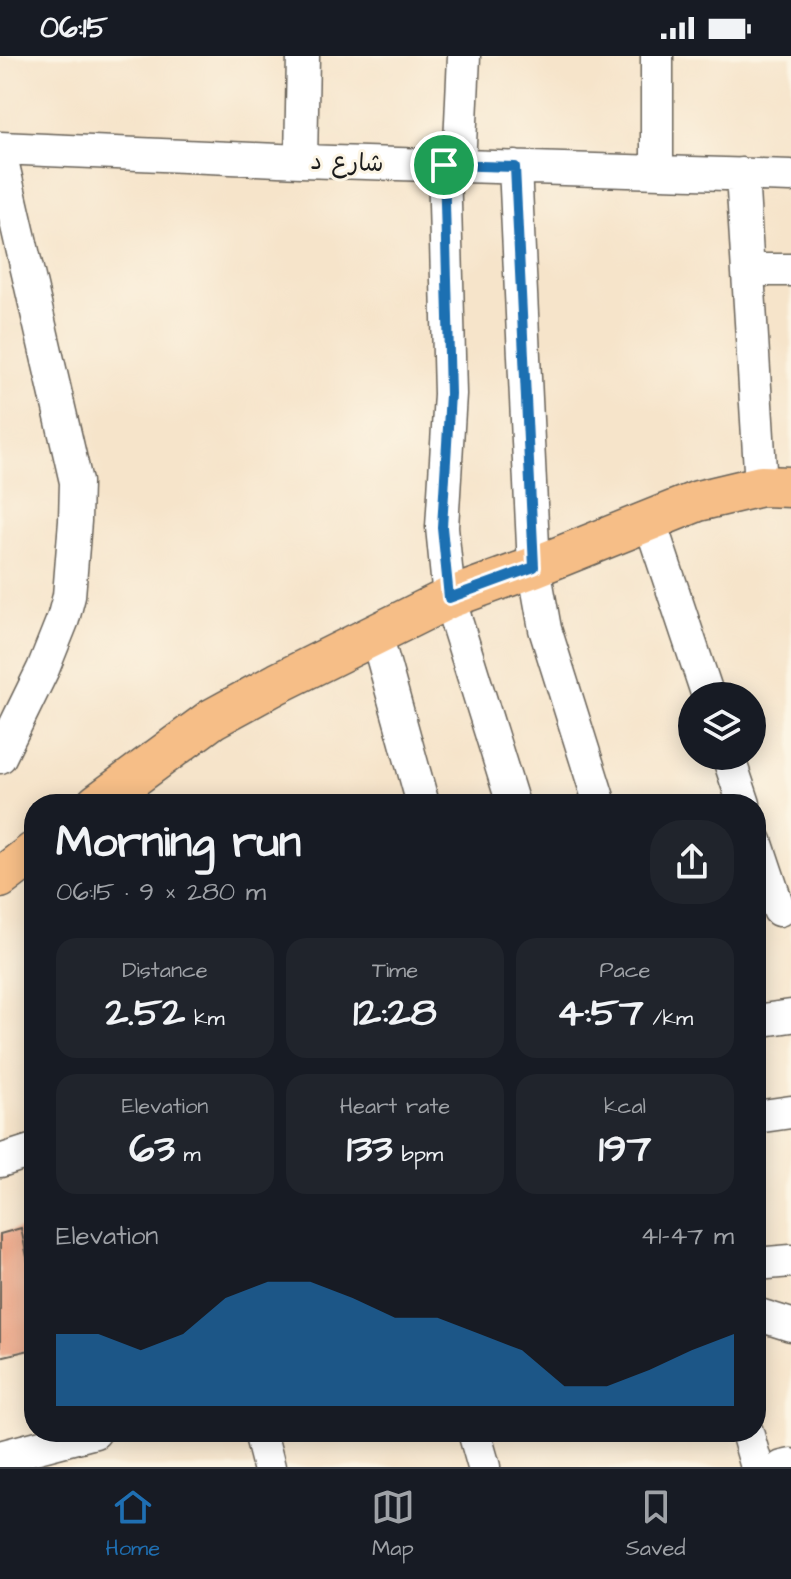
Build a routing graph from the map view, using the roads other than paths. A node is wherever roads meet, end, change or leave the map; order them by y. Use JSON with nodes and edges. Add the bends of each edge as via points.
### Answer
{"nodes":[{"id":1,"x":303,"y":56,"type":"edge"},
{"id":2,"x":464,"y":56,"type":"edge"},
{"id":3,"x":657,"y":56,"type":"edge"},
{"id":4,"x":0,"y":150,"type":"edge"},
{"id":5,"x":301,"y":161,"type":"junction"},
{"id":6,"x":452,"y":165,"type":"junction"},
{"id":7,"x":515,"y":167,"type":"junction"},
{"id":8,"x":657,"y":172,"type":"junction"},
{"id":9,"x":742,"y":174,"type":"junction"},
{"id":10,"x":791,"y":176,"type":"edge"},
{"id":11,"x":748,"y":270,"type":"junction"},
{"id":12,"x":791,"y":270,"type":"edge"},
{"id":13,"x":776,"y":486,"type":"edge"},
{"id":14,"x":650,"y":522,"type":"junction"},
{"id":15,"x":534,"y":567,"type":"junction"},
{"id":16,"x":449,"y":598,"type":"junction"},
{"id":17,"x":376,"y":634,"type":"junction"},
{"id":18,"x":703,"y":682,"type":"edge"},
{"id":19,"x":0,"y":757,"type":"edge"},
{"id":20,"x":733,"y":770,"type":"edge"},
{"id":21,"x":111,"y":794,"type":"edge"},
{"id":22,"x":420,"y":794,"type":"edge"},
{"id":23,"x":510,"y":794,"type":"edge"},
{"id":24,"x":597,"y":794,"type":"edge"},
{"id":25,"x":741,"y":794,"type":"edge"},
{"id":26,"x":24,"y":860,"type":"edge"},
{"id":27,"x":0,"y":878,"type":"edge"},
{"id":28,"x":766,"y":878,"type":"edge"},
{"id":29,"x":775,"y":911,"type":"edge"},
{"id":30,"x":791,"y":1016,"type":"edge"},
{"id":31,"x":766,"y":1020,"type":"edge"},
{"id":32,"x":791,"y":1112,"type":"edge"},
{"id":33,"x":766,"y":1116,"type":"edge"},
{"id":34,"x":24,"y":1153,"type":"edge"},
{"id":35,"x":0,"y":1161,"type":"edge"},
{"id":36,"x":791,"y":1261,"type":"edge"},
{"id":37,"x":766,"y":1263,"type":"edge"},
{"id":38,"x":766,"y":1317,"type":"edge"},
{"id":39,"x":791,"y":1325,"type":"edge"},
{"id":40,"x":73,"y":1442,"type":"edge"},
{"id":41,"x":263,"y":1442,"type":"edge"},
{"id":42,"x":477,"y":1442,"type":"edge"},
{"id":43,"x":750,"y":1442,"type":"edge"},
{"id":44,"x":0,"y":1457,"type":"edge"},
{"id":45,"x":39,"y":1457,"type":"edge"},
{"id":46,"x":791,"y":1465,"type":"edge"},
{"id":47,"x":269,"y":1467,"type":"edge"},
{"id":48,"x":484,"y":1467,"type":"edge"},
{"id":49,"x":757,"y":1467,"type":"edge"},
{"id":50,"x":782,"y":1467,"type":"edge"}],
"edges":[{"from":1,"to":5,"type":"street"},
{"from":2,"to":6,"type":"street"},
{"from":3,"to":8,"type":"street"},
{"from":4,"to":5,"type":"street","name":"شارع د"},
{"from":4,"to":19,"type":"street","via":[[76,482],[63,619]]},
{"from":5,"to":6,"type":"street","name":"شارع د"},
{"from":6,"to":7,"type":"street","name":"شارع د"},
{"from":6,"to":16,"type":"street","via":[[450,394],[442,527]]},
{"from":7,"to":8,"type":"street","name":"شارع د"},
{"from":7,"to":15,"type":"street"},
{"from":8,"to":9,"type":"street","name":"شارع د"},
{"from":9,"to":10,"type":"street","name":"شارع د"},
{"from":9,"to":11,"type":"street"},
{"from":11,"to":12,"type":"street"},
{"from":11,"to":13,"type":"street"},
{"from":13,"to":14,"type":"main road","via":[[698,501]]},
{"from":14,"to":15,"type":"main road"},
{"from":14,"to":18,"type":"street"},
{"from":15,"to":16,"type":"main road"},
{"from":15,"to":24,"type":"street","via":[[545,629]]},
{"from":16,"to":17,"type":"main road"},
{"from":16,"to":23,"type":"street"},
{"from":17,"to":21,"type":"main road","via":[[212,719]]},
{"from":17,"to":22,"type":"street"},
{"from":20,"to":25,"type":"street"},
{"from":26,"to":27,"type":"main road"},
{"from":28,"to":29,"type":"street"},
{"from":30,"to":31,"type":"street"},
{"from":32,"to":33,"type":"street"},
{"from":34,"to":35,"type":"street"},
{"from":36,"to":37,"type":"street"},
{"from":38,"to":39,"type":"street"},
{"from":40,"to":45,"type":"street"},
{"from":41,"to":47,"type":"street"},
{"from":42,"to":48,"type":"street"},
{"from":43,"to":49,"type":"street"},
{"from":44,"to":45,"type":"street"},
{"from":46,"to":50,"type":"street"}]}
